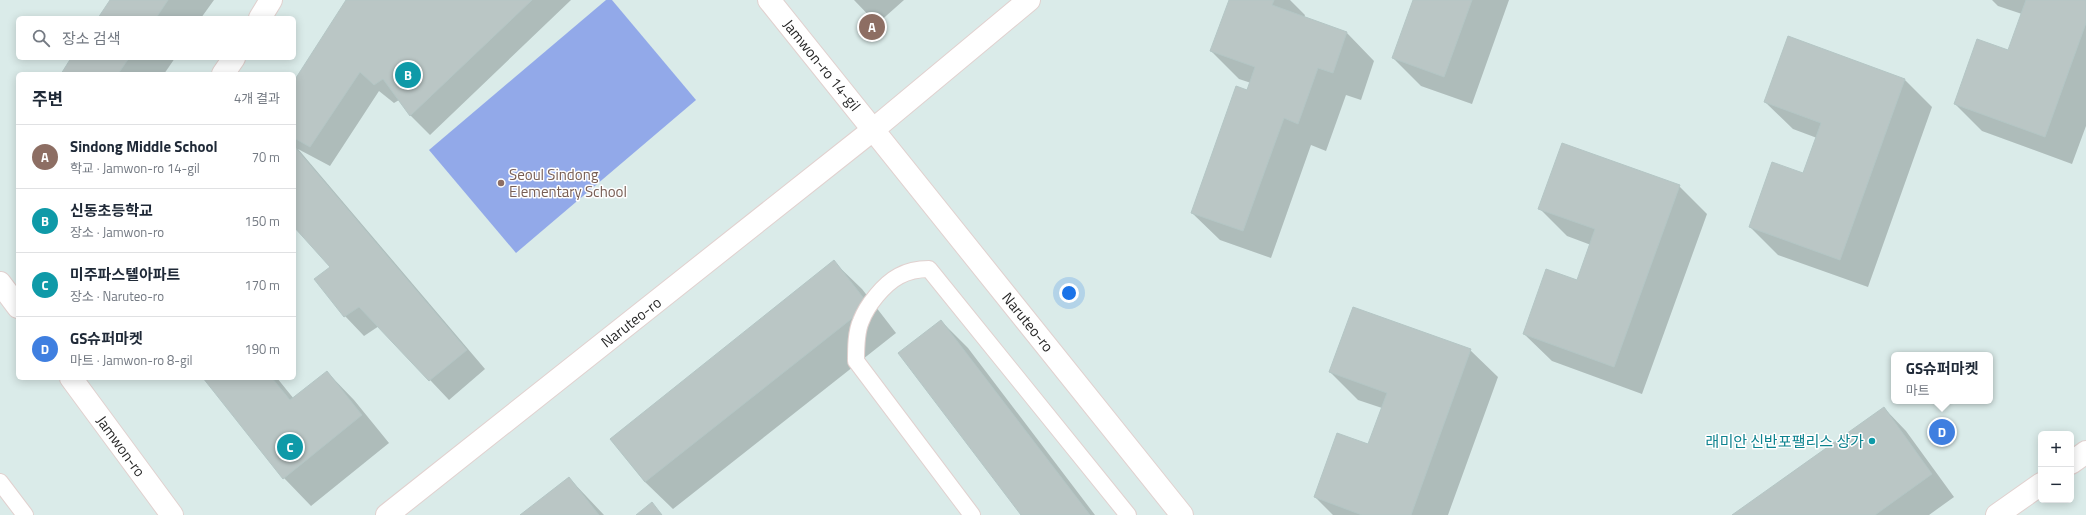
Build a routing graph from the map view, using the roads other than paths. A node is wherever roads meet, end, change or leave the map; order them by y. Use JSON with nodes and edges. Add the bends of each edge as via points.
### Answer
{"nodes":[{"id":1,"x":271,"y":0,"type":"edge"},
{"id":2,"x":769,"y":0,"type":"edge"},
{"id":3,"x":1030,"y":0,"type":"edge"},
{"id":4,"x":261,"y":16,"type":"edge"},
{"id":5,"x":233,"y":60,"type":"edge"},
{"id":6,"x":224,"y":72,"type":"edge"},
{"id":7,"x":874,"y":129,"type":"junction"},
{"id":8,"x":0,"y":283,"type":"edge"},
{"id":9,"x":16,"y":304,"type":"edge"},
{"id":10,"x":72,"y":380,"type":"edge"},
{"id":11,"x":2086,"y":452,"type":"edge"},
{"id":12,"x":2074,"y":461,"type":"edge"},
{"id":13,"x":0,"y":482,"type":"edge"},
{"id":14,"x":2038,"y":486,"type":"edge"},
{"id":15,"x":25,"y":515,"type":"edge"},
{"id":16,"x":172,"y":515,"type":"edge"},
{"id":17,"x":387,"y":515,"type":"edge"},
{"id":18,"x":972,"y":515,"type":"edge"},
{"id":19,"x":1128,"y":515,"type":"edge"},
{"id":20,"x":1182,"y":515,"type":"edge"},
{"id":21,"x":1997,"y":515,"type":"edge"}],
"edges":[{"from":1,"to":4,"type":"main road"},
{"from":2,"to":7,"type":"main road","name":"Jamwon-ro 14-gil"},
{"from":3,"to":7,"type":"main road","name":"Naruteo-ro"},
{"from":5,"to":6,"type":"main road"},
{"from":7,"to":17,"type":"main road","name":"Naruteo-ro"},
{"from":7,"to":20,"type":"main road","name":"Naruteo-ro"},
{"from":8,"to":9,"type":"main road"},
{"from":10,"to":16,"type":"main road","name":"Jamwon-ro"},
{"from":11,"to":12,"type":"main road"},
{"from":13,"to":15,"type":"lane"},
{"from":14,"to":21,"type":"main road"},
{"from":18,"to":19,"type":"lane","via":[[856,361],[861,321],[872,300],[898,276],[917,269],[929,269]]}]}
